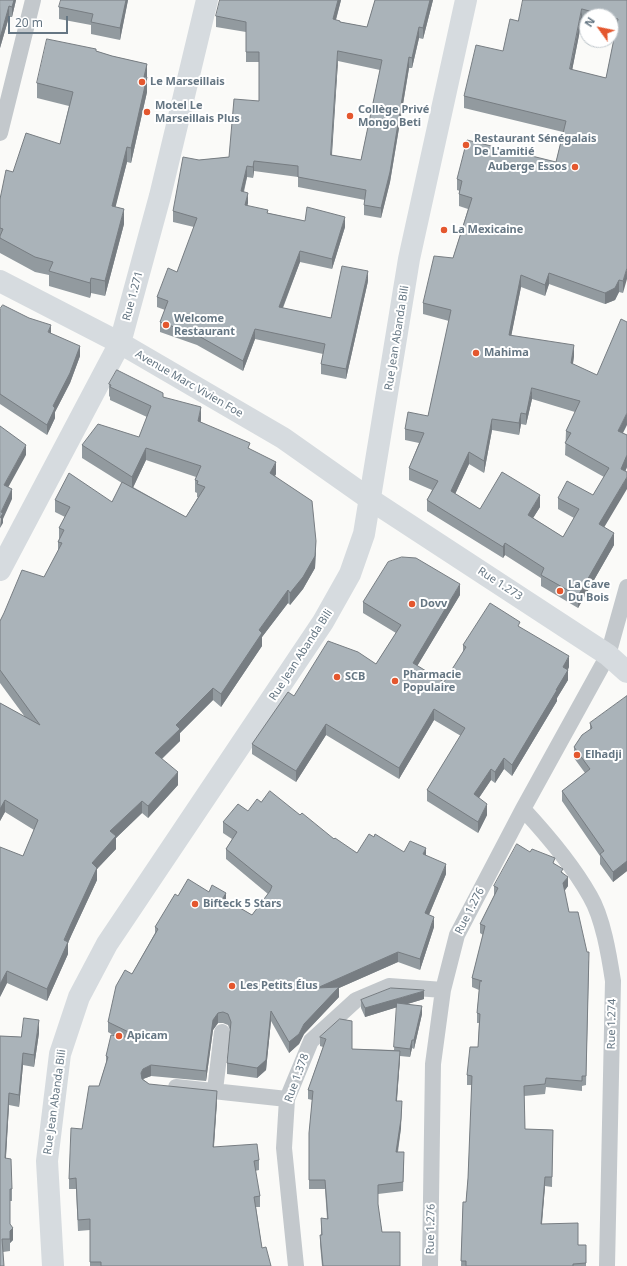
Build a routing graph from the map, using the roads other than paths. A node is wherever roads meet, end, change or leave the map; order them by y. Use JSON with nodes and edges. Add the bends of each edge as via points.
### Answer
{"nodes":[{"id":1,"x":33,"y":0,"type":"edge"},
{"id":2,"x":207,"y":0,"type":"edge"},
{"id":3,"x":466,"y":0,"type":"edge"},
{"id":4,"x":0,"y":133,"type":"edge"},
{"id":5,"x":0,"y":281,"type":"edge"},
{"id":6,"x":120,"y":343,"type":"junction"},
{"id":7,"x":371,"y":500,"type":"junction"},
{"id":8,"x":0,"y":570,"type":"edge"},
{"id":9,"x":627,"y":587,"type":"edge"},
{"id":10,"x":608,"y":655,"type":"junction"},
{"id":11,"x":627,"y":672,"type":"edge"},
{"id":12,"x":523,"y":809,"type":"junction"},
{"id":13,"x":443,"y":990,"type":"junction"},
{"id":14,"x":222,"y":1032,"type":"dead end"},
{"id":15,"x":164,"y":1086,"type":"edge"},
{"id":16,"x":215,"y":1090,"type":"junction"},
{"id":17,"x":288,"y":1098,"type":"junction"},
{"id":18,"x":53,"y":1266,"type":"edge"},
{"id":19,"x":296,"y":1266,"type":"edge"},
{"id":20,"x":430,"y":1266,"type":"edge"},
{"id":21,"x":607,"y":1266,"type":"edge"}],
"edges":[{"from":1,"to":4,"type":"street"},
{"from":2,"to":6,"type":"main road","name":"Rue 1.271","via":[[160,196]]},
{"from":3,"to":7,"type":"main road","name":"Rue Jean Abanda Bili","via":[[410,259]]},
{"from":5,"to":6,"type":"main road","name":"Avenue Marc Vivien Foe"},
{"from":6,"to":7,"type":"main road","name":"Avenue Marc Vivien Foe","via":[[282,438]]},
{"from":6,"to":8,"type":"main road","name":"Rue 1.271"},
{"from":7,"to":10,"type":"main road","name":"Rue 1.273"},
{"from":7,"to":18,"type":"main road","name":"Rue Jean Abanda Bili","via":[[364,534],[350,574],[323,622],[107,944],[79,997],[60,1054],[48,1153]]},
{"from":9,"to":10,"type":"street","name":"Rue 1.276"},
{"from":10,"to":11,"type":"main road","name":"Rue 1.273"},
{"from":10,"to":12,"type":"street","name":"Rue 1.276"},
{"from":12,"to":13,"type":"street","name":"Rue 1.276","via":[[457,935]]},
{"from":12,"to":21,"type":"street","name":"Rue 1.274","via":[[554,842],[591,897],[607,943],[613,981]]},
{"from":13,"to":17,"type":"street","name":"Rue 1.378","via":[[389,986],[356,1000],[311,1042]]},
{"from":13,"to":20,"type":"street","name":"Rue 1.276","via":[[433,1064]]},
{"from":14,"to":16,"type":"street"},
{"from":15,"to":16,"type":"street"},
{"from":16,"to":17,"type":"street"},
{"from":17,"to":19,"type":"street","name":"Rue 1.378","via":[[284,1148]]}]}
